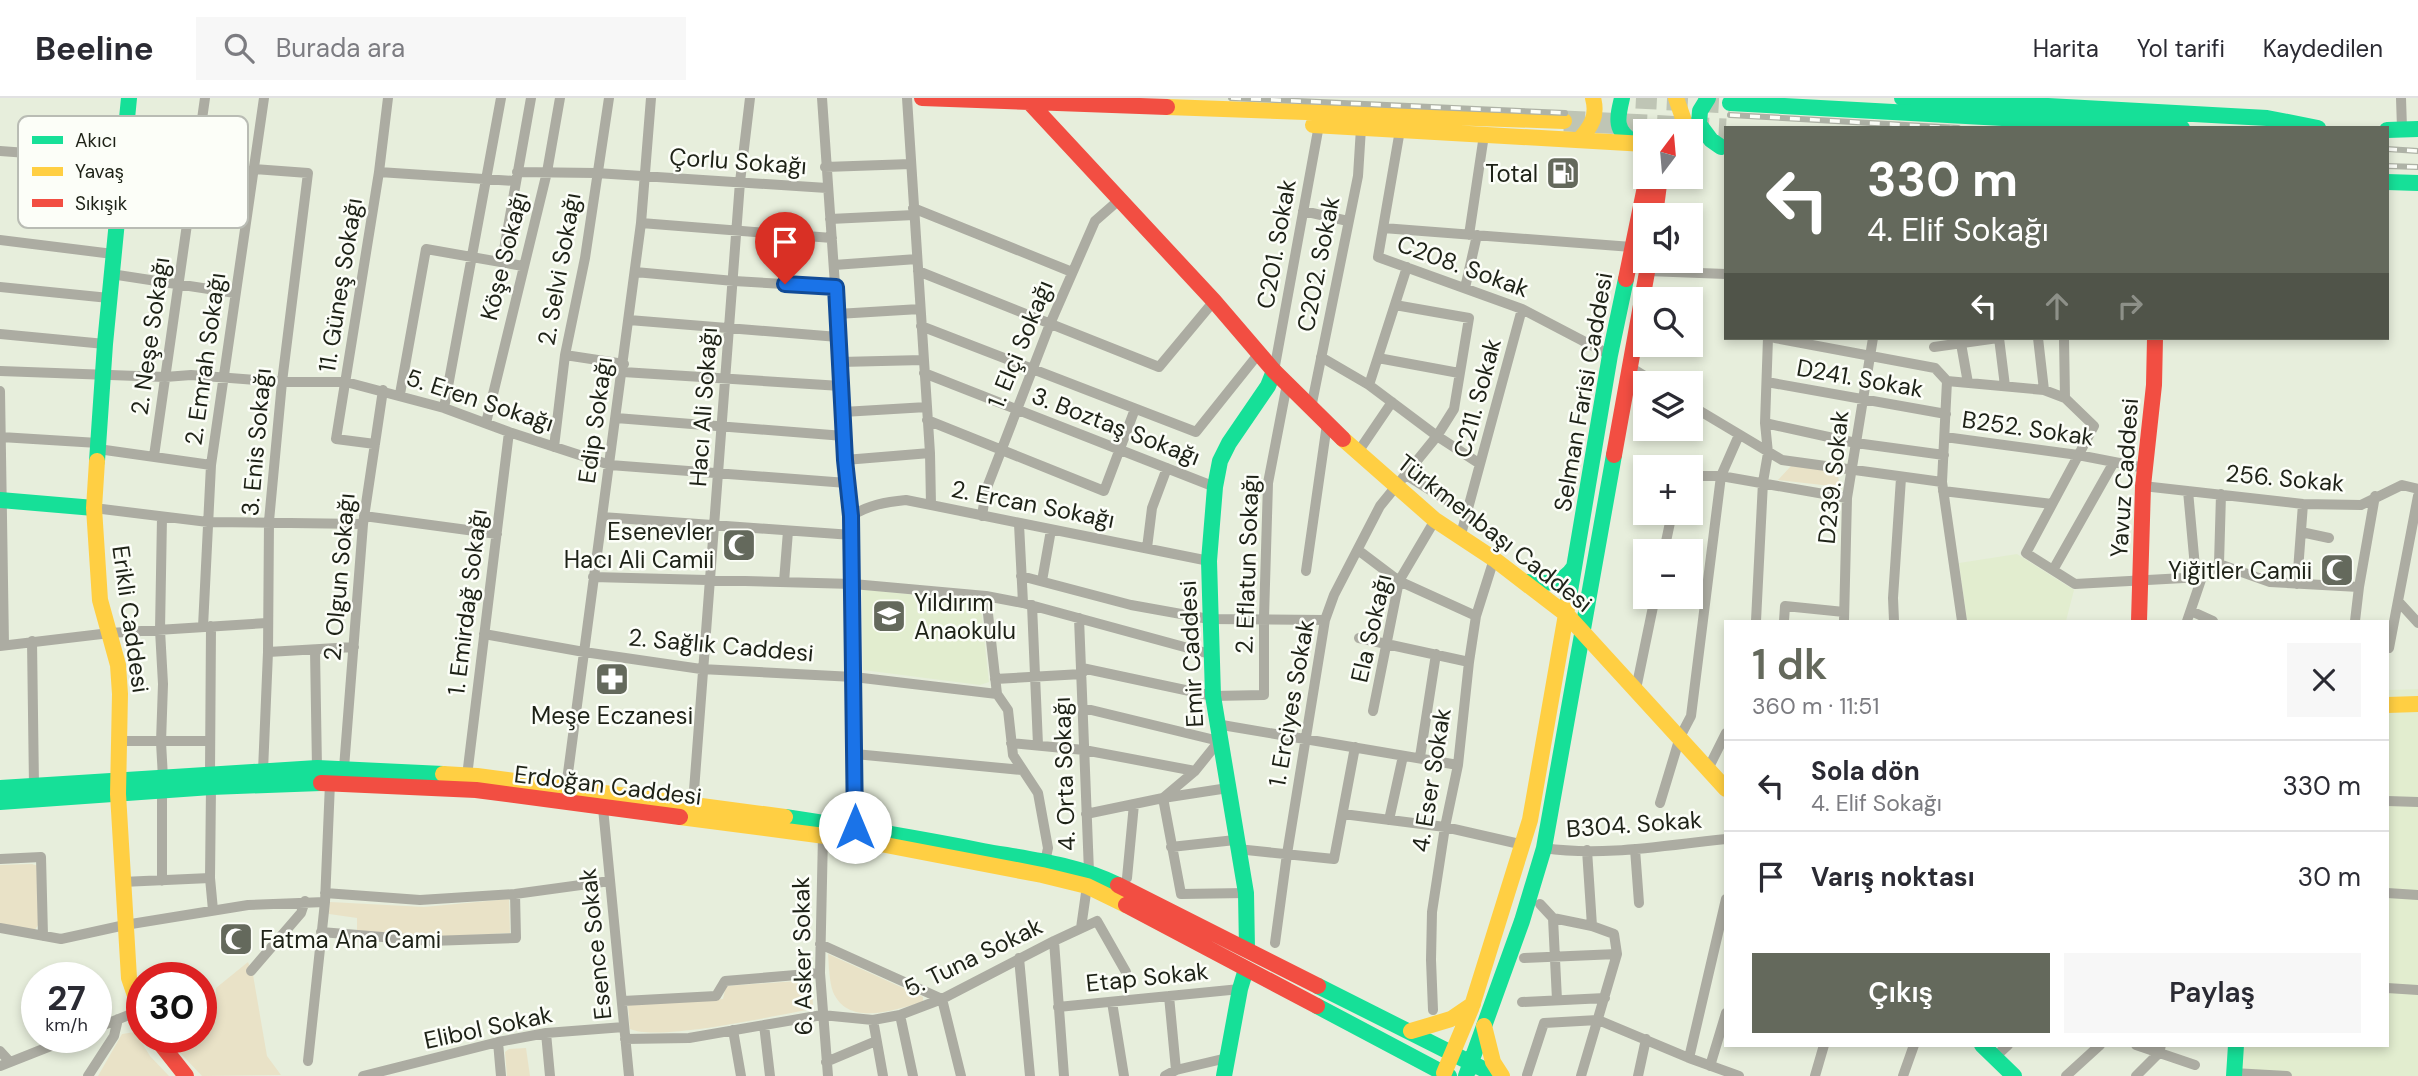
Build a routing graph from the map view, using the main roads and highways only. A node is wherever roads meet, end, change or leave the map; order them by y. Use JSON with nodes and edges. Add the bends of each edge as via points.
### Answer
{"nodes":[{"id":1,"x":922,"y":98,"type":"edge"},
{"id":2,"x":1593,"y":98,"type":"edge"},
{"id":3,"x":1622,"y":98,"type":"edge"},
{"id":4,"x":1676,"y":98,"type":"edge"},
{"id":5,"x":1708,"y":98,"type":"edge"},
{"id":6,"x":1902,"y":98,"type":"edge"},
{"id":7,"x":1970,"y":100,"type":"edge"},
{"id":8,"x":1030,"y":103,"type":"junction"},
{"id":9,"x":1730,"y":103,"type":"dead end"},
{"id":10,"x":1059,"y":104,"type":"junction"},
{"id":11,"x":2162,"y":105,"type":"edge"},
{"id":12,"x":1683,"y":119,"type":"edge"},
{"id":13,"x":1564,"y":121,"type":"tunnel mouth"},
{"id":14,"x":2146,"y":126,"type":"edge"},
{"id":15,"x":2308,"y":126,"type":"edge"},
{"id":16,"x":2398,"y":131,"type":"edge"},
{"id":17,"x":2418,"y":138,"type":"edge"},
{"id":18,"x":1579,"y":140,"type":"junction"},
{"id":19,"x":1633,"y":142,"type":"edge"},
{"id":20,"x":1703,"y":146,"type":"edge"},
{"id":21,"x":1633,"y":147,"type":"edge"},
{"id":22,"x":1723,"y":147,"type":"edge"},
{"id":23,"x":2389,"y":182,"type":"edge"},
{"id":24,"x":2415,"y":184,"type":"edge"},
{"id":25,"x":1644,"y":189,"type":"edge"},
{"id":26,"x":115,"y":228,"type":"edge"},
{"id":27,"x":1647,"y":273,"type":"edge"},
{"id":28,"x":2155,"y":340,"type":"edge"},
{"id":29,"x":1274,"y":371,"type":"junction"},
{"id":30,"x":1,"y":500,"type":"edge"},
{"id":31,"x":94,"y":508,"type":"junction"},
{"id":32,"x":1577,"y":562,"type":"junction"},
{"id":33,"x":1526,"y":582,"type":"junction"},
{"id":34,"x":1567,"y":615,"type":"junction"},
{"id":35,"x":2139,"y":620,"type":"edge"},
{"id":36,"x":1583,"y":631,"type":"junction"},
{"id":37,"x":2418,"y":704,"type":"edge"},
{"id":38,"x":2389,"y":705,"type":"edge"},
{"id":39,"x":210,"y":780,"type":"junction"},
{"id":40,"x":118,"y":787,"type":"junction"},
{"id":41,"x":1724,"y":787,"type":"edge"},
{"id":42,"x":0,"y":788,"type":"edge"},
{"id":43,"x":0,"y":802,"type":"edge"},
{"id":44,"x":1088,"y":879,"type":"junction"},
{"id":45,"x":1247,"y":949,"type":"junction"},
{"id":46,"x":128,"y":962,"type":"edge"},
{"id":47,"x":1246,"y":969,"type":"junction"},
{"id":48,"x":1473,"y":1004,"type":"junction"},
{"id":49,"x":1485,"y":1023,"type":"junction"},
{"id":50,"x":1417,"y":1034,"type":"junction"},
{"id":51,"x":1984,"y":1047,"type":"edge"},
{"id":52,"x":2236,"y":1047,"type":"edge"},
{"id":53,"x":166,"y":1053,"type":"edge"},
{"id":54,"x":1455,"y":1054,"type":"junction"},
{"id":55,"x":1469,"y":1069,"type":"edge"},
{"id":56,"x":2234,"y":1074,"type":"edge"},
{"id":57,"x":1446,"y":1075,"type":"edge"},
{"id":58,"x":186,"y":1076,"type":"edge"},
{"id":59,"x":1224,"y":1076,"type":"edge"},
{"id":60,"x":1497,"y":1076,"type":"edge"},
{"id":61,"x":1503,"y":1076,"type":"edge"},
{"id":62,"x":2014,"y":1076,"type":"edge"}],
"edges":[{"from":1,"to":8,"type":"main road"},
{"from":2,"to":18,"type":"main road","via":[[1595,117]]},
{"from":3,"to":19,"type":"main road","via":[[1617,120]]},
{"from":4,"to":12,"type":"main road"},
{"from":5,"to":22,"type":"main road","via":[[1699,124],[1711,141]]},
{"from":6,"to":7,"type":"main road"},
{"from":7,"to":11,"type":"main road"},
{"from":8,"to":10,"type":"main road"},
{"from":8,"to":29,"type":"main road","name":"Türkmenbaşı Caddesi"},
{"from":9,"to":14,"type":"main road"},
{"from":10,"to":13,"type":"main road"},
{"from":10,"to":18,"type":"main road","via":[[1164,118]]},
{"from":11,"to":15,"type":"main road"},
{"from":16,"to":17,"type":"main road"},
{"from":18,"to":21,"type":"main road"},
{"from":20,"to":22,"type":"main road"},
{"from":23,"to":24,"type":"main road"},
{"from":25,"to":32,"type":"main road","name":"Selman Farisi Caddesi"},
{"from":26,"to":31,"type":"main road","name":"Erikli Caddesi"},
{"from":27,"to":36,"type":"main road","name":"Selman Farisi Caddesi"},
{"from":28,"to":35,"type":"main road","name":"Yavuz Caddesi","via":[[2143,486]]},
{"from":29,"to":33,"type":"main road","name":"Türkmenbaşı Caddesi","via":[[1358,452],[1401,481],[1434,520]]},
{"from":29,"to":45,"type":"main road","name":"Emir Caddesi","via":[[1220,461],[1209,561],[1213,696],[1246,893]]},
{"from":30,"to":31,"type":"main road"},
{"from":31,"to":40,"type":"main road","name":"Erikli Caddesi","via":[[100,600],[118,665]]},
{"from":32,"to":33,"type":"main road","via":[[1561,582]]},
{"from":32,"to":34,"type":"main road","name":"Selman Farisi Caddesi"},
{"from":33,"to":34,"type":"main road","name":"Türkmenbaşı Caddesi"},
{"from":34,"to":36,"type":"main road","name":"Türkmenbaşı Caddesi"},
{"from":34,"to":48,"type":"main road","name":"Selman Farisi Caddesi","via":[[1524,845]]},
{"from":36,"to":41,"type":"main road","name":"Türkmenbaşı Caddesi"},
{"from":36,"to":49,"type":"main road","name":"Selman Farisi Caddesi","via":[[1544,848]]},
{"from":37,"to":38,"type":"main road"},
{"from":39,"to":40,"type":"main road","name":"Erdoğan Caddesi"},
{"from":39,"to":44,"type":"main road","name":"Erdoğan Caddesi","via":[[476,790],[823,835],[1042,875]]},
{"from":39,"to":44,"type":"main road","name":"Erdoğan Caddesi","via":[[317,768],[467,776],[855,827],[1045,862]]},
{"from":40,"to":42,"type":"main road"},
{"from":40,"to":43,"type":"main road"},
{"from":40,"to":46,"type":"main road","name":"Erikli Caddesi"},
{"from":44,"to":45,"type":"main road"},
{"from":44,"to":47,"type":"main road"},
{"from":45,"to":50,"type":"main road"},
{"from":47,"to":57,"type":"main road"},
{"from":47,"to":59,"type":"main road"},
{"from":48,"to":50,"type":"main road"},
{"from":48,"to":54,"type":"main road","name":"Selman Farisi Caddesi"},
{"from":49,"to":55,"type":"main road","name":"Selman Farisi Caddesi"},
{"from":49,"to":61,"type":"main road","via":[[1493,1062]]},
{"from":50,"to":54,"type":"main road"},
{"from":51,"to":62,"type":"main road"},
{"from":52,"to":56,"type":"main road"},
{"from":53,"to":58,"type":"main road"},
{"from":54,"to":55,"type":"main road"},
{"from":54,"to":57,"type":"main road","name":"Selman Farisi Caddesi"},
{"from":55,"to":60,"type":"main road"}]}
